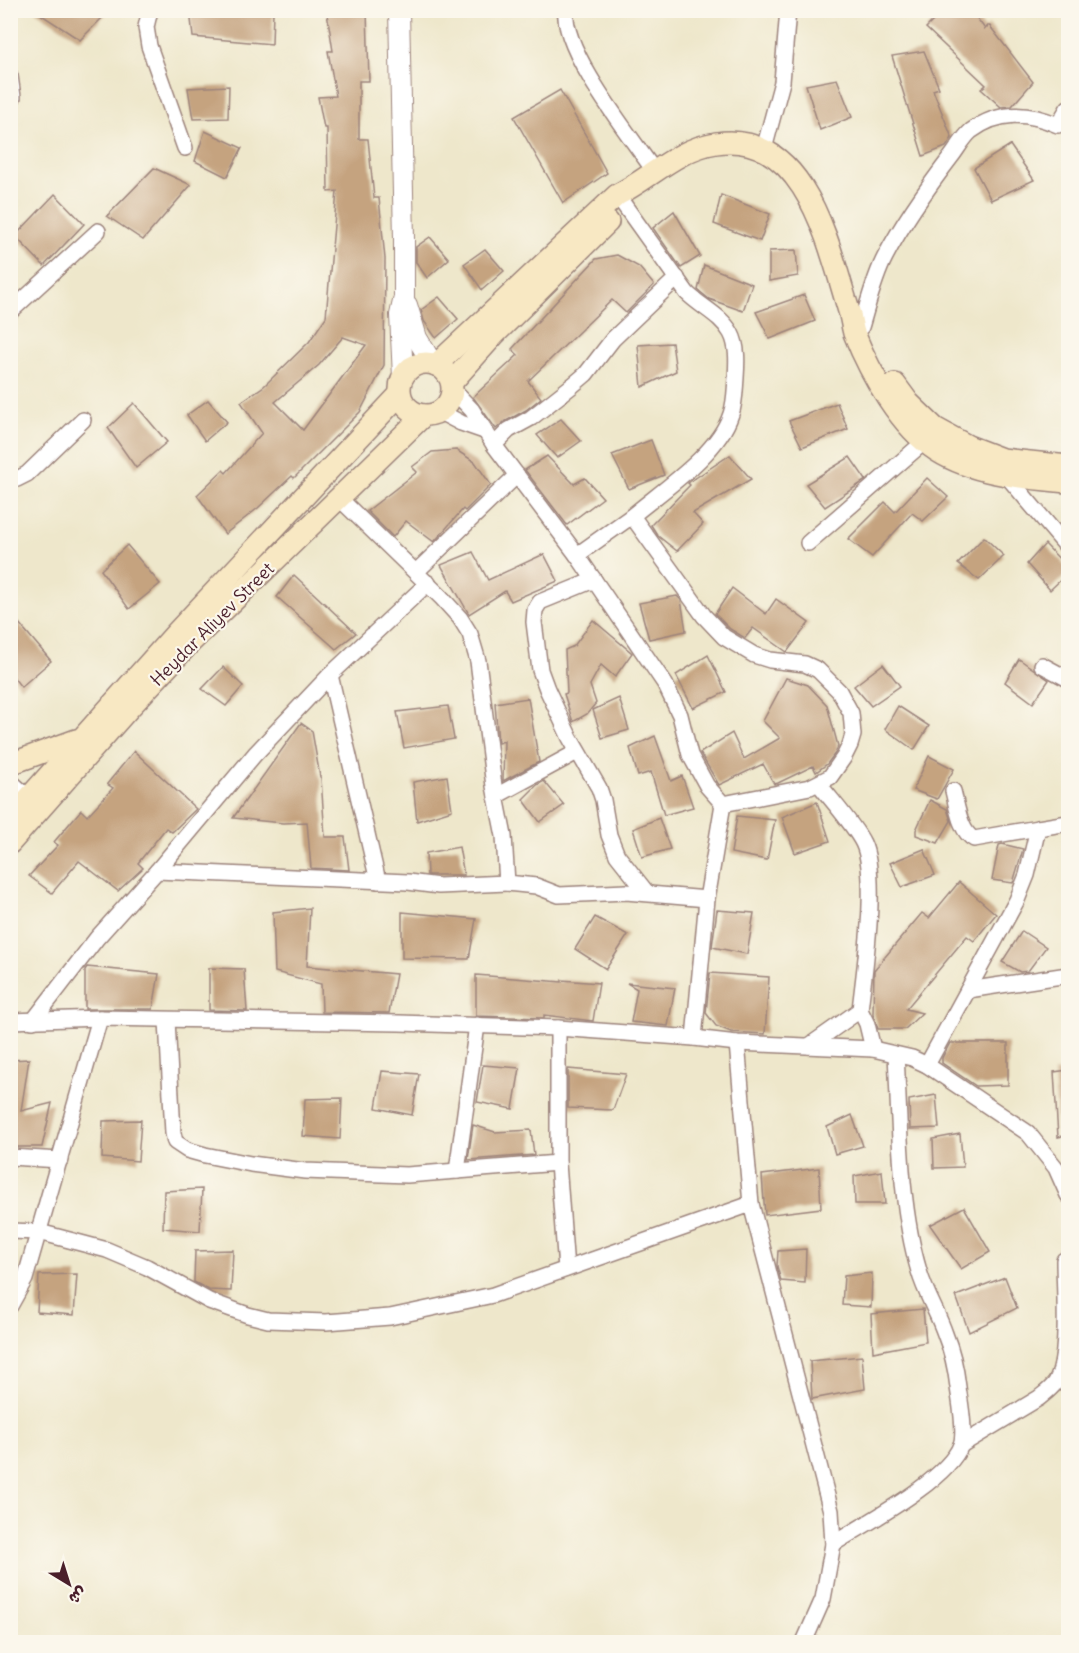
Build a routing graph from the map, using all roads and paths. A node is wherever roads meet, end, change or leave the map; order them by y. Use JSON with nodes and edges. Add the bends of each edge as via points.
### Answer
{"nodes":[{"id":1,"x":150,"y":10,"type":"edge"},
{"id":2,"x":399,"y":10,"type":"edge"},
{"id":3,"x":566,"y":10,"type":"edge"},
{"id":4,"x":788,"y":10,"type":"edge"},
{"id":5,"x":10,"y":76,"type":"edge"},
{"id":6,"x":10,"y":102,"type":"edge"},
{"id":7,"x":1068,"y":108,"type":"edge"},
{"id":8,"x":1063,"y":129,"type":"edge"},
{"id":9,"x":185,"y":148,"type":"dead end"},
{"id":10,"x":764,"y":149,"type":"junction"},
{"id":11,"x":654,"y":172,"type":"junction"},
{"id":12,"x":625,"y":195,"type":"junction"},
{"id":13,"x":98,"y":231,"type":"dead end"},
{"id":14,"x":677,"y":278,"type":"junction"},
{"id":15,"x":404,"y":297,"type":"junction"},
{"id":16,"x":10,"y":312,"type":"edge"},
{"id":17,"x":855,"y":324,"type":"junction"},
{"id":18,"x":434,"y":364,"type":"junction"},
{"id":19,"x":402,"y":386,"type":"junction"},
{"id":20,"x":452,"y":386,"type":"junction"},
{"id":21,"x":432,"y":413,"type":"junction"},
{"id":22,"x":83,"y":420,"type":"dead end"},
{"id":23,"x":484,"y":431,"type":"junction"},
{"id":24,"x":925,"y":441,"type":"junction"},
{"id":25,"x":494,"y":445,"type":"junction"},
{"id":26,"x":1068,"y":466,"type":"edge"},
{"id":27,"x":1006,"y":474,"type":"junction"},
{"id":28,"x":517,"y":475,"type":"junction"},
{"id":29,"x":10,"y":480,"type":"edge"},
{"id":30,"x":1068,"y":482,"type":"edge"},
{"id":31,"x":339,"y":498,"type":"junction"},
{"id":32,"x":632,"y":516,"type":"junction"},
{"id":33,"x":808,"y":543,"type":"dead end"},
{"id":34,"x":1068,"y":548,"type":"edge"},
{"id":35,"x":577,"y":555,"type":"junction"},
{"id":36,"x":416,"y":572,"type":"junction"},
{"id":37,"x":594,"y":580,"type":"junction"},
{"id":38,"x":428,"y":583,"type":"junction"},
{"id":39,"x":1042,"y":664,"type":"dead end"},
{"id":40,"x":330,"y":675,"type":"junction"},
{"id":41,"x":1068,"y":678,"type":"edge"},
{"id":42,"x":82,"y":738,"type":"junction"},
{"id":43,"x":578,"y":752,"type":"junction"},
{"id":44,"x":12,"y":766,"type":"edge"},
{"id":45,"x":819,"y":784,"type":"junction"},
{"id":46,"x":953,"y":791,"type":"dead end"},
{"id":47,"x":496,"y":796,"type":"junction"},
{"id":48,"x":29,"y":798,"type":"junction"},
{"id":49,"x":723,"y":804,"type":"junction"},
{"id":50,"x":12,"y":816,"type":"edge"},
{"id":51,"x":1068,"y":823,"type":"edge"},
{"id":52,"x":1038,"y":828,"type":"junction"},
{"id":53,"x":10,"y":843,"type":"edge"},
{"id":54,"x":158,"y":871,"type":"junction"},
{"id":55,"x":378,"y":881,"type":"junction"},
{"id":56,"x":507,"y":883,"type":"junction"},
{"id":57,"x":647,"y":894,"type":"junction"},
{"id":58,"x":708,"y":899,"type":"junction"},
{"id":59,"x":1068,"y":975,"type":"edge"},
{"id":60,"x":968,"y":990,"type":"junction"},
{"id":61,"x":860,"y":1010,"type":"junction"},
{"id":62,"x":100,"y":1018,"type":"junction"},
{"id":63,"x":166,"y":1020,"type":"junction"},
{"id":64,"x":10,"y":1021,"type":"edge"},
{"id":65,"x":33,"y":1021,"type":"junction"},
{"id":66,"x":477,"y":1025,"type":"junction"},
{"id":67,"x":558,"y":1028,"type":"junction"},
{"id":68,"x":694,"y":1038,"type":"junction"},
{"id":69,"x":737,"y":1043,"type":"junction"},
{"id":70,"x":809,"y":1046,"type":"junction"},
{"id":71,"x":873,"y":1049,"type":"junction"},
{"id":72,"x":896,"y":1055,"type":"junction"},
{"id":73,"x":927,"y":1065,"type":"junction"},
{"id":74,"x":10,"y":1157,"type":"edge"},
{"id":75,"x":60,"y":1160,"type":"junction"},
{"id":76,"x":558,"y":1163,"type":"junction"},
{"id":77,"x":457,"y":1171,"type":"junction"},
{"id":78,"x":1068,"y":1194,"type":"edge"},
{"id":79,"x":751,"y":1204,"type":"junction"},
{"id":80,"x":10,"y":1231,"type":"edge"},
{"id":81,"x":39,"y":1232,"type":"junction"},
{"id":82,"x":1064,"y":1260,"type":"dead end"},
{"id":83,"x":566,"y":1269,"type":"junction"},
{"id":84,"x":10,"y":1306,"type":"edge"},
{"id":85,"x":961,"y":1445,"type":"junction"},
{"id":86,"x":833,"y":1544,"type":"junction"},
{"id":87,"x":804,"y":1642,"type":"edge"}],
"edges":[{"from":1,"to":9,"type":"street","via":[[146,27],[149,46]]},
{"from":2,"to":15,"type":"street"},
{"from":3,"to":11,"type":"street","via":[[568,32],[588,74]]},
{"from":4,"to":10,"type":"street","via":[[782,82]]},
{"from":5,"to":6,"type":"street"},
{"from":7,"to":8,"type":"street"},
{"from":8,"to":17,"type":"street","via":[[1031,115],[999,117],[967,136],[884,258]]},
{"from":10,"to":11,"type":"main road","via":[[745,143],[696,147]]},
{"from":10,"to":17,"type":"main road","via":[[795,176],[811,201]]},
{"from":11,"to":12,"type":"main road"},
{"from":12,"to":14,"type":"street"},
{"from":12,"to":18,"type":"main road"},
{"from":12,"to":20,"type":"main road","via":[[494,335]]},
{"from":13,"to":16,"type":"street"},
{"from":14,"to":25,"type":"street","via":[[613,339],[586,374]]},
{"from":14,"to":32,"type":"street","via":[[696,302],[717,316],[732,334],[737,353],[731,414],[702,457]]},
{"from":15,"to":18,"type":"street","via":[[417,338]]},
{"from":15,"to":19,"type":"street","via":[[400,315]]},
{"from":17,"to":24,"type":"main road","via":[[882,388]]},
{"from":17,"to":26,"type":"main road","via":[[909,403],[935,428],[1002,459]]},
{"from":18,"to":19,"type":"main road","via":[[415,365]]},
{"from":18,"to":20,"type":"main road","via":[[447,372]]},
{"from":19,"to":21,"type":"main road","via":[[403,401],[411,411]]},
{"from":19,"to":42,"type":"main road","name":"Heydar Aliyev Street"},
{"from":20,"to":21,"type":"main road","via":[[447,405]]},
{"from":20,"to":23,"type":"street"},
{"from":21,"to":23,"type":"street"},
{"from":21,"to":31,"type":"main road","name":"Heydar Aliyev Street"},
{"from":22,"to":29,"type":"street","via":[[27,474]]},
{"from":23,"to":25,"type":"street"},
{"from":24,"to":27,"type":"main road","via":[[963,464]]},
{"from":24,"to":33,"type":"street"},
{"from":25,"to":28,"type":"street"},
{"from":27,"to":30,"type":"main road"},
{"from":27,"to":34,"type":"street"},
{"from":28,"to":35,"type":"street"},
{"from":28,"to":36,"type":"street"},
{"from":31,"to":36,"type":"street"},
{"from":31,"to":53,"type":"main road","name":"Heydar Aliyev Street","via":[[188,645]]},
{"from":32,"to":35,"type":"street"},
{"from":32,"to":45,"type":"street","via":[[704,616],[724,637],[754,655],[818,670],[839,691],[851,713],[853,735],[844,758],[830,777]]},
{"from":35,"to":37,"type":"street"},
{"from":36,"to":38,"type":"street"},
{"from":37,"to":43,"type":"street","via":[[540,602],[535,610],[540,670]]},
{"from":37,"to":49,"type":"street","via":[[669,691],[690,755],[706,786]]},
{"from":38,"to":40,"type":"street"},
{"from":38,"to":47,"type":"street","via":[[470,634],[478,661]]},
{"from":39,"to":41,"type":"street"},
{"from":40,"to":54,"type":"street","via":[[255,754]]},
{"from":40,"to":55,"type":"street"},
{"from":42,"to":44,"type":"main road"},
{"from":42,"to":48,"type":"main road","name":"Heydar Aliyev Street"},
{"from":43,"to":47,"type":"street"},
{"from":43,"to":57,"type":"street","via":[[599,788],[617,855]]},
{"from":44,"to":48,"type":"street"},
{"from":45,"to":49,"type":"street"},
{"from":45,"to":61,"type":"street","via":[[863,842],[868,855],[869,906]]},
{"from":46,"to":52,"type":"street","via":[[963,825],[974,839]]},
{"from":47,"to":56,"type":"street"},
{"from":48,"to":50,"type":"main road","name":"Heydar Aliyev Street"},
{"from":49,"to":58,"type":"street"},
{"from":51,"to":52,"type":"street"},
{"from":52,"to":60,"type":"street","via":[[1017,900]]},
{"from":54,"to":55,"type":"street"},
{"from":54,"to":65,"type":"street","via":[[97,938]]},
{"from":55,"to":56,"type":"street","via":[[439,886]]},
{"from":56,"to":57,"type":"street","via":[[536,886],[560,895]]},
{"from":57,"to":58,"type":"street"},
{"from":58,"to":68,"type":"street"},
{"from":59,"to":60,"type":"street"},
{"from":60,"to":73,"type":"street"},
{"from":61,"to":70,"type":"street"},
{"from":61,"to":71,"type":"street"},
{"from":62,"to":63,"type":"street"},
{"from":62,"to":65,"type":"street"},
{"from":62,"to":75,"type":"street"},
{"from":63,"to":66,"type":"street"},
{"from":63,"to":77,"type":"street","via":[[173,1133],[181,1146],[205,1155],[305,1171],[407,1175]]},
{"from":64,"to":65,"type":"street"},
{"from":66,"to":67,"type":"street"},
{"from":66,"to":77,"type":"street"},
{"from":67,"to":68,"type":"street"},
{"from":67,"to":76,"type":"street"},
{"from":68,"to":69,"type":"street"},
{"from":69,"to":70,"type":"street"},
{"from":69,"to":79,"type":"street"},
{"from":70,"to":71,"type":"street"},
{"from":71,"to":72,"type":"street"},
{"from":72,"to":73,"type":"street"},
{"from":72,"to":85,"type":"street","via":[[909,1227],[919,1272],[952,1356],[960,1401]]},
{"from":73,"to":78,"type":"street","via":[[1028,1133],[1056,1168]]},
{"from":74,"to":75,"type":"street"},
{"from":75,"to":81,"type":"street"},
{"from":76,"to":77,"type":"street"},
{"from":76,"to":83,"type":"street"},
{"from":79,"to":83,"type":"street"},
{"from":79,"to":86,"type":"street","via":[[831,1511]]},
{"from":80,"to":81,"type":"street"},
{"from":81,"to":83,"type":"street","via":[[128,1258],[227,1309],[286,1322],[326,1323],[401,1315],[494,1295]]},
{"from":81,"to":84,"type":"street","via":[[25,1279]]},
{"from":82,"to":85,"type":"street","via":[[1064,1355],[1057,1381],[1039,1398]]},
{"from":85,"to":86,"type":"street","via":[[954,1457],[917,1491]]},
{"from":86,"to":87,"type":"street","via":[[823,1599]]}]}
